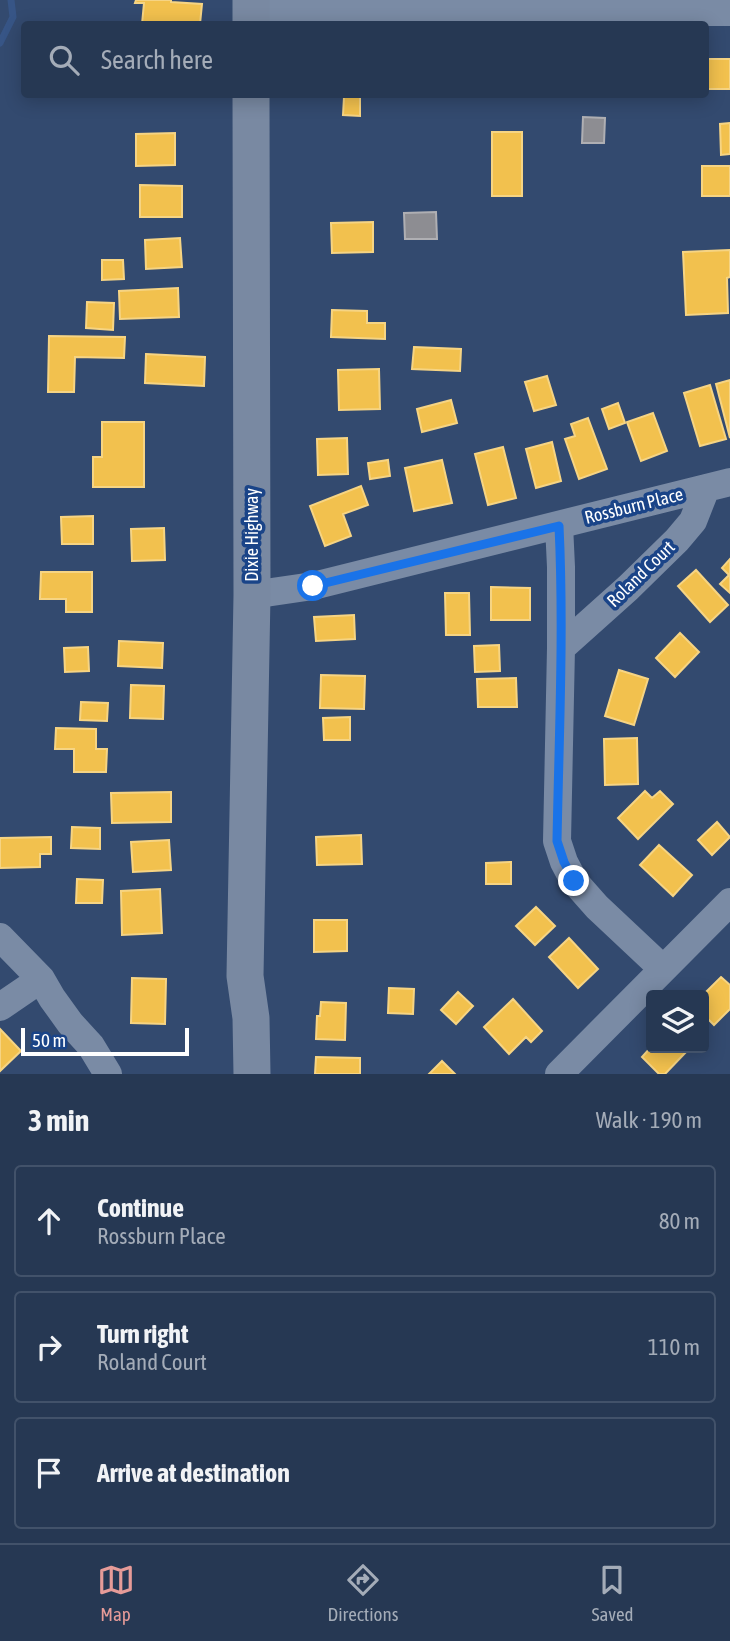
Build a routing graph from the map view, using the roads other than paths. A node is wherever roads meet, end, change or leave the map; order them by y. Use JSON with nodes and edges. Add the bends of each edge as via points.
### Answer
{"nodes":[{"id":1,"x":251,"y":12,"type":"edge"},
{"id":2,"x":730,"y":12,"type":"edge"},
{"id":3,"x":251,"y":98,"type":"edge"},
{"id":4,"x":718,"y":485,"type":"edge"},
{"id":5,"x":559,"y":526,"type":"junction"},
{"id":6,"x":252,"y":595,"type":"junction"},
{"id":7,"x":561,"y":648,"type":"junction"},
{"id":8,"x":730,"y":902,"type":"edge"},
{"id":9,"x":0,"y":937,"type":"edge"},
{"id":10,"x":663,"y":969,"type":"junction"},
{"id":11,"x":246,"y":976,"type":"junction"},
{"id":12,"x":47,"y":988,"type":"junction"},
{"id":13,"x":0,"y":1007,"type":"edge"},
{"id":14,"x":108,"y":1074,"type":"edge"},
{"id":15,"x":123,"y":1074,"type":"edge"},
{"id":16,"x":232,"y":1074,"type":"edge"},
{"id":17,"x":252,"y":1074,"type":"edge"},
{"id":18,"x":559,"y":1074,"type":"edge"}],
"edges":[{"from":1,"to":2,"type":"street"},
{"from":3,"to":6,"type":"main road","name":"Dixie Highway"},
{"from":4,"to":5,"type":"street","name":"Rossburn Place"},
{"from":4,"to":7,"type":"street","name":"Roland Court","via":[[677,540]]},
{"from":5,"to":6,"type":"street","name":"Rossburn Place","via":[[313,586]]},
{"from":5,"to":7,"type":"street"},
{"from":6,"to":11,"type":"main road","name":"Dixie Highway"},
{"from":7,"to":10,"type":"street","via":[[560,852],[574,881]]},
{"from":8,"to":10,"type":"street"},
{"from":9,"to":12,"type":"street"},
{"from":10,"to":18,"type":"street"},
{"from":11,"to":16,"type":"main road","name":"Dixie Highway"},
{"from":11,"to":17,"type":"main road","name":"Dixie Highway"},
{"from":12,"to":13,"type":"street"},
{"from":12,"to":14,"type":"street"},
{"from":12,"to":15,"type":"street","via":[[104,1043]]}]}
